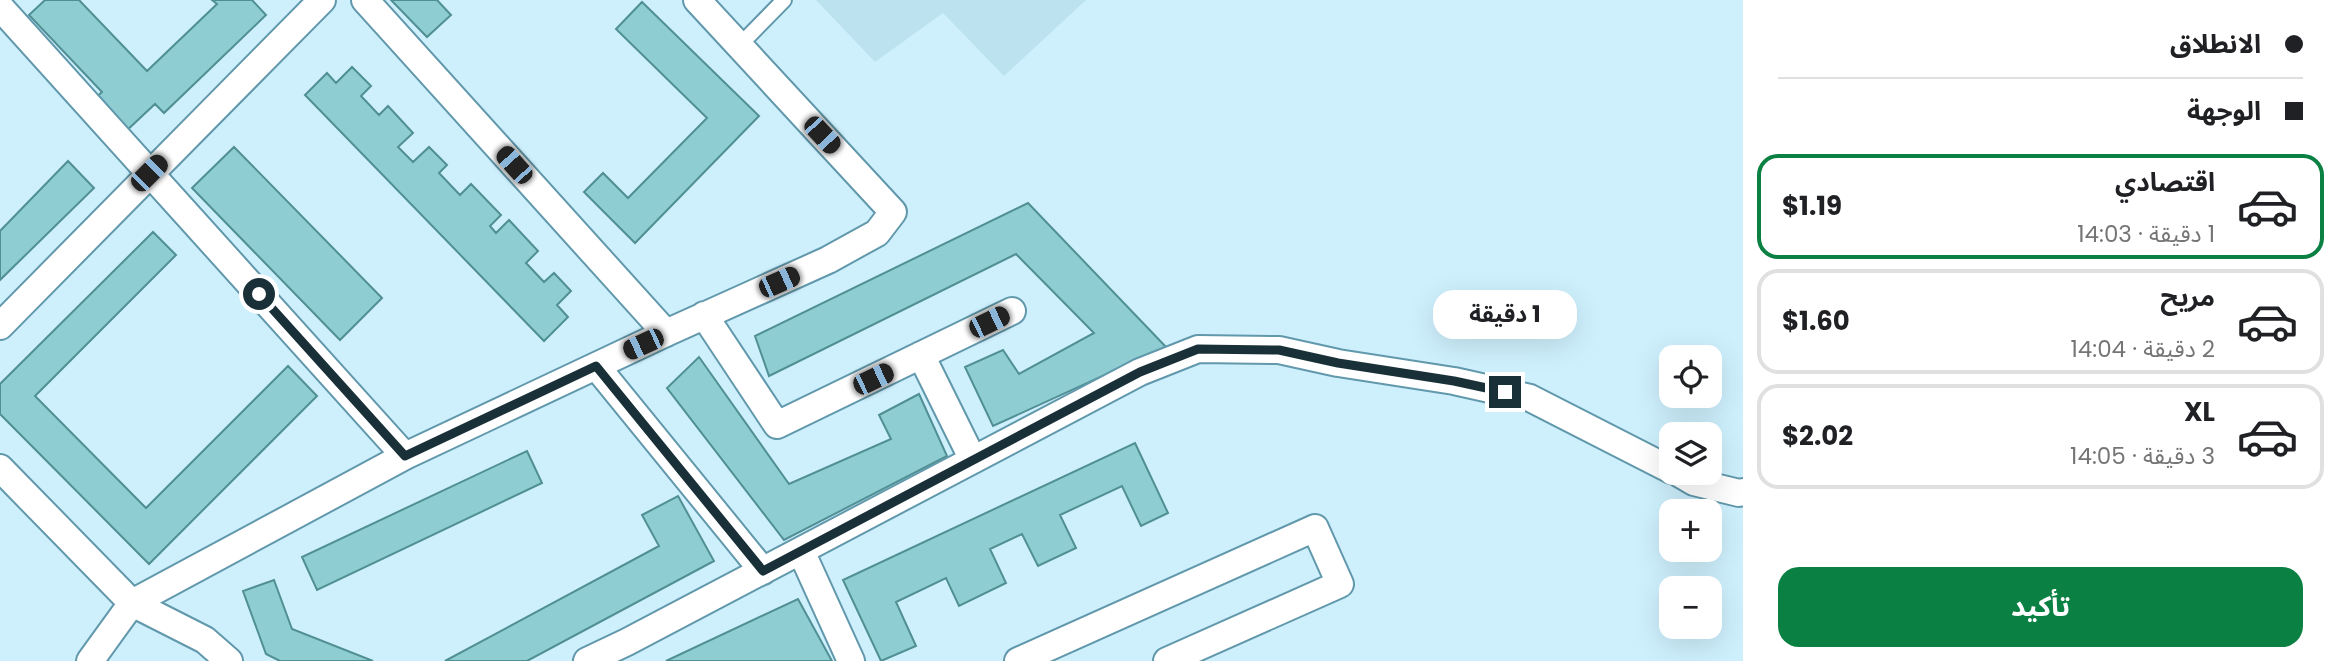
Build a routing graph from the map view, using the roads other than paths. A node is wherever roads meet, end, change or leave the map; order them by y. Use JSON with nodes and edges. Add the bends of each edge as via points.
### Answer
{"nodes":[{"id":1,"x":322,"y":0,"type":"edge"},
{"id":2,"x":365,"y":0,"type":"edge"},
{"id":3,"x":697,"y":0,"type":"edge"},
{"id":4,"x":784,"y":0,"type":"edge"},
{"id":5,"x":0,"y":7,"type":"edge"},
{"id":6,"x":739,"y":46,"type":"junction"},
{"id":7,"x":149,"y":173,"type":"junction"},
{"id":8,"x":1012,"y":311,"type":"dead end"},
{"id":9,"x":704,"y":315,"type":"junction"},
{"id":10,"x":0,"y":326,"type":"edge"},
{"id":11,"x":666,"y":333,"type":"junction"},
{"id":12,"x":921,"y":355,"type":"junction"},
{"id":13,"x":596,"y":366,"type":"junction"},
{"id":14,"x":405,"y":456,"type":"junction"},
{"id":15,"x":973,"y":460,"type":"junction"},
{"id":16,"x":1659,"y":464,"type":"edge"},
{"id":17,"x":0,"y":468,"type":"edge"},
{"id":18,"x":1709,"y":485,"type":"edge"},
{"id":19,"x":1743,"y":492,"type":"edge"},
{"id":20,"x":801,"y":551,"type":"junction"},
{"id":21,"x":763,"y":571,"type":"junction"},
{"id":22,"x":132,"y":603,"type":"junction"},
{"id":23,"x":90,"y":661,"type":"edge"},
{"id":24,"x":229,"y":661,"type":"edge"},
{"id":25,"x":587,"y":661,"type":"edge"},
{"id":26,"x":851,"y":661,"type":"edge"},
{"id":27,"x":1018,"y":661,"type":"edge"},
{"id":28,"x":1167,"y":661,"type":"edge"}],
"edges":[{"from":1,"to":7,"type":"street"},
{"from":2,"to":11,"type":"street"},
{"from":3,"to":6,"type":"street"},
{"from":4,"to":6,"type":"lane"},
{"from":5,"to":7,"type":"street"},
{"from":6,"to":9,"type":"street","via":[[893,212],[877,233],[828,260]]},
{"from":7,"to":10,"type":"street"},
{"from":7,"to":14,"type":"street"},
{"from":8,"to":12,"type":"street"},
{"from":9,"to":11,"type":"street"},
{"from":9,"to":12,"type":"street","via":[[777,425]]},
{"from":11,"to":13,"type":"street"},
{"from":12,"to":15,"type":"street"},
{"from":13,"to":14,"type":"street"},
{"from":13,"to":21,"type":"street"},
{"from":14,"to":22,"type":"street"},
{"from":15,"to":16,"type":"street","via":[[1140,372],[1198,349],[1279,350],[1530,398]]},
{"from":15,"to":20,"type":"street"},
{"from":17,"to":22,"type":"street"},
{"from":18,"to":19,"type":"street"},
{"from":20,"to":21,"type":"street"},
{"from":20,"to":26,"type":"street"},
{"from":21,"to":25,"type":"street"},
{"from":22,"to":23,"type":"street"},
{"from":22,"to":24,"type":"street","via":[[205,640]]},
{"from":27,"to":28,"type":"street","via":[[1315,528],[1340,583]]}]}
